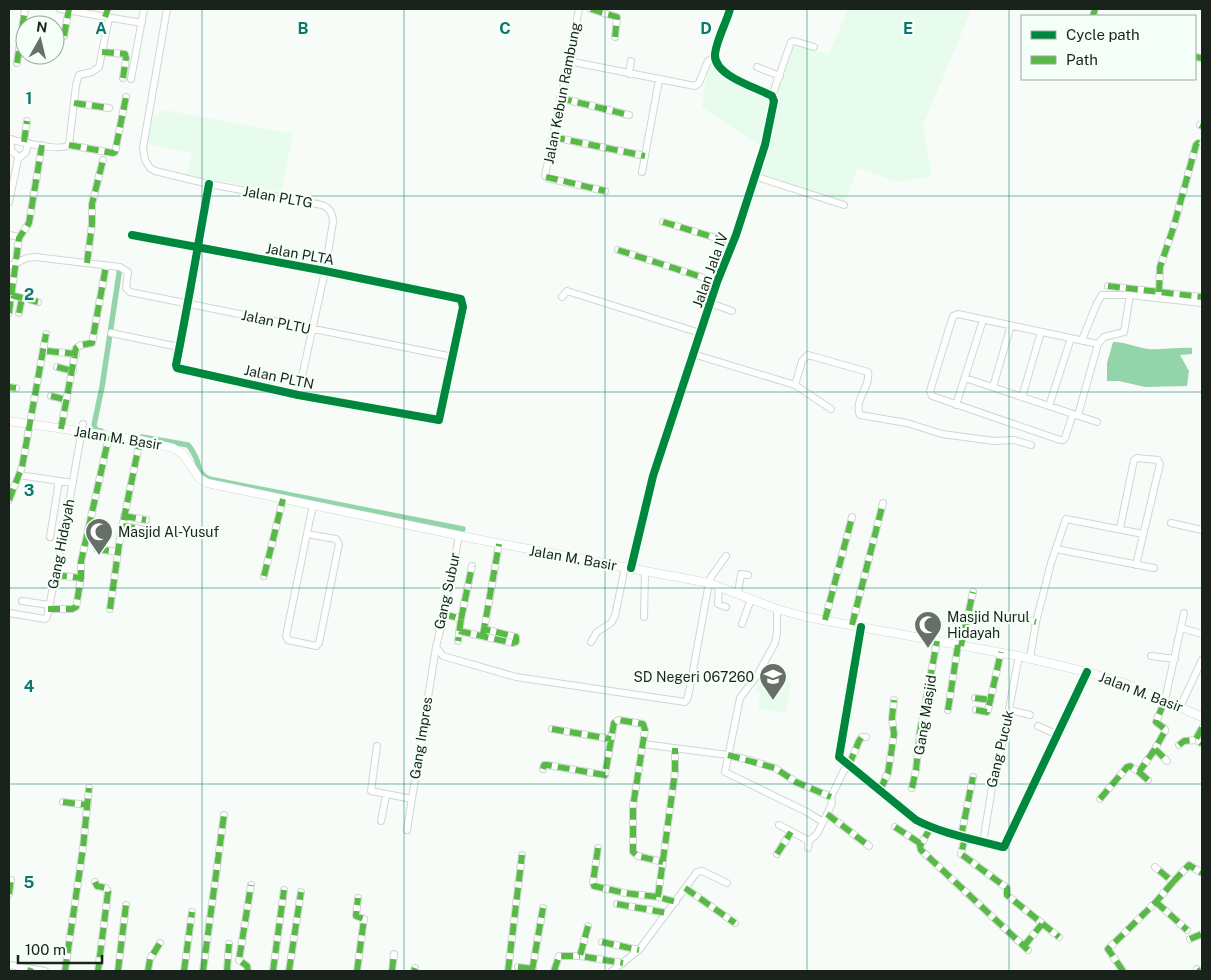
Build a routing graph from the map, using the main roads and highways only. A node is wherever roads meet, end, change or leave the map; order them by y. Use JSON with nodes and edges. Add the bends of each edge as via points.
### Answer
{"nodes":[{"id":1,"x":9,"y":421,"type":"edge"},
{"id":2,"x":1202,"y":717,"type":"edge"}],
"edges":[{"from":1,"to":2,"type":"main road","name":"Jalan M. Basir","via":[[61,429],[82,428],[168,446],[179,451],[203,482],[499,544],[709,583],[777,610],[1001,652],[1087,672],[1124,683]]}]}
